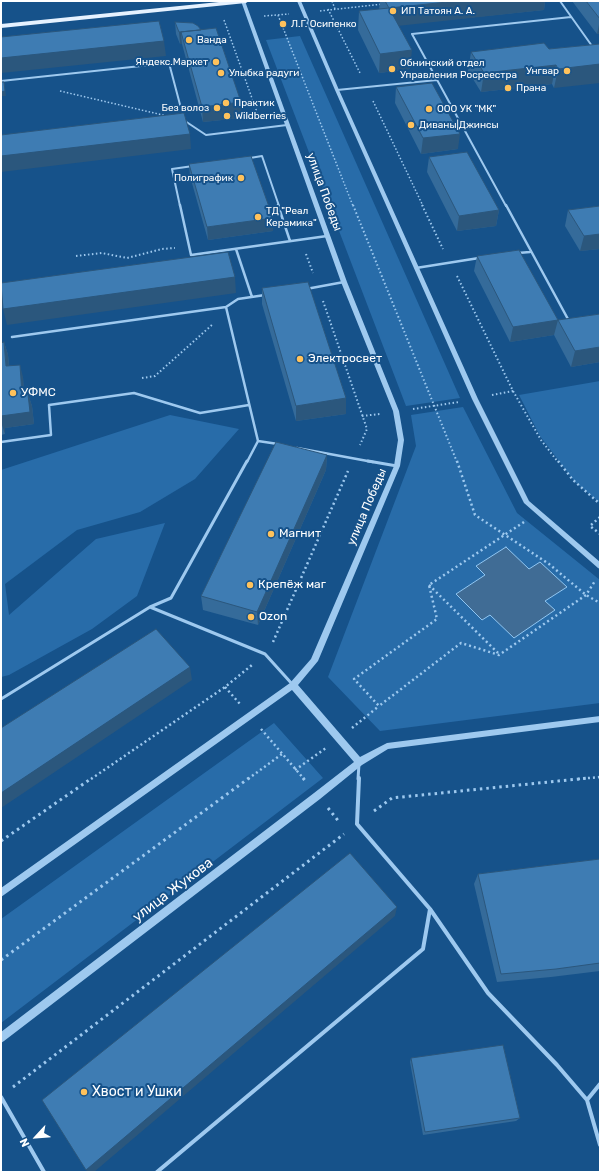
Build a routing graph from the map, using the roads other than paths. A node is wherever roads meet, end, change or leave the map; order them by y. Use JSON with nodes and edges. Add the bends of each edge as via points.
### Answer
{"nodes":[{"id":1,"x":244,"y":1,"type":"edge"},
{"id":2,"x":299,"y":1,"type":"edge"},
{"id":3,"x":560,"y":1,"type":"edge"},
{"id":4,"x":571,"y":18,"type":"junction"},
{"id":5,"x":1,"y":26,"type":"edge"},
{"id":6,"x":600,"y":45,"type":"edge"},
{"id":7,"x":437,"y":80,"type":"junction"},
{"id":8,"x":1,"y":81,"type":"edge"},
{"id":9,"x":337,"y":90,"type":"junction"},
{"id":10,"x":287,"y":125,"type":"junction"},
{"id":11,"x":249,"y":158,"type":"edge"},
{"id":12,"x":195,"y":166,"type":"edge"},
{"id":13,"x":327,"y":236,"type":"junction"},
{"id":14,"x":290,"y":241,"type":"junction"},
{"id":15,"x":236,"y":249,"type":"junction"},
{"id":16,"x":530,"y":252,"type":"junction"},
{"id":17,"x":516,"y":254,"type":"edge"},
{"id":18,"x":486,"y":258,"type":"edge"},
{"id":19,"x":416,"y":268,"type":"junction"},
{"id":20,"x":344,"y":282,"type":"junction"},
{"id":21,"x":303,"y":289,"type":"edge"},
{"id":22,"x":266,"y":295,"type":"edge"},
{"id":23,"x":252,"y":297,"type":"junction"},
{"id":24,"x":226,"y":307,"type":"junction"},
{"id":25,"x":570,"y":322,"type":"edge"},
{"id":26,"x":12,"y":337,"type":"dead end"},
{"id":27,"x":249,"y":405,"type":"junction"},
{"id":28,"x":258,"y":441,"type":"junction"},
{"id":29,"x":1,"y":442,"type":"edge"},
{"id":30,"x":280,"y":445,"type":"edge"},
{"id":31,"x":295,"y":448,"type":"edge"},
{"id":32,"x":397,"y":466,"type":"junction"},
{"id":33,"x":600,"y":566,"type":"edge"},
{"id":34,"x":150,"y":607,"type":"junction"},
{"id":35,"x":293,"y":685,"type":"junction"},
{"id":36,"x":1,"y":700,"type":"edge"},
{"id":37,"x":600,"y":719,"type":"edge"},
{"id":38,"x":359,"y":762,"type":"junction"},
{"id":39,"x":1,"y":893,"type":"edge"},
{"id":40,"x":430,"y":909,"type":"junction"},
{"id":41,"x":1,"y":1038,"type":"edge"},
{"id":42,"x":600,"y":1084,"type":"edge"},
{"id":43,"x":1,"y":1097,"type":"edge"},
{"id":44,"x":587,"y":1100,"type":"junction"},
{"id":45,"x":600,"y":1145,"type":"edge"},
{"id":46,"x":44,"y":1172,"type":"edge"},
{"id":47,"x":157,"y":1172,"type":"edge"}],
"edges":[{"from":1,"to":5,"type":"main road"},
{"from":1,"to":10,"type":"street","name":"улица Победы"},
{"from":2,"to":9,"type":"street"},
{"from":3,"to":4,"type":"lane"},
{"from":4,"to":6,"type":"lane","via":[[592,46]]},
{"from":4,"to":7,"type":"lane","via":[[412,34]]},
{"from":7,"to":9,"type":"lane"},
{"from":7,"to":16,"type":"lane"},
{"from":8,"to":10,"type":"lane","via":[[169,63],[184,120],[206,134]]},
{"from":9,"to":19,"type":"street"},
{"from":10,"to":13,"type":"street","name":"улица Победы"},
{"from":11,"to":14,"type":"lane","via":[[262,156]]},
{"from":12,"to":15,"type":"lane","via":[[172,169],[191,255]]},
{"from":13,"to":14,"type":"lane"},
{"from":13,"to":20,"type":"street","name":"улица Победы"},
{"from":14,"to":15,"type":"lane"},
{"from":15,"to":23,"type":"lane"},
{"from":16,"to":17,"type":"lane"},
{"from":16,"to":25,"type":"lane"},
{"from":18,"to":19,"type":"lane"},
{"from":19,"to":33,"type":"street","via":[[475,399],[527,503]]},
{"from":20,"to":21,"type":"lane"},
{"from":20,"to":32,"type":"street","name":"улица Победы","via":[[396,412],[401,440]]},
{"from":22,"to":23,"type":"lane"},
{"from":23,"to":24,"type":"lane","via":[[238,299]]},
{"from":24,"to":26,"type":"lane"},
{"from":24,"to":27,"type":"lane"},
{"from":27,"to":28,"type":"lane"},
{"from":27,"to":29,"type":"lane","via":[[200,413],[134,393],[49,405],[51,435]]},
{"from":28,"to":30,"type":"lane"},
{"from":28,"to":34,"type":"lane","via":[[171,598]]},
{"from":31,"to":32,"type":"lane"},
{"from":32,"to":35,"type":"street","name":"улица Победы","via":[[314,661]]},
{"from":34,"to":35,"type":"lane","via":[[265,654]]},
{"from":34,"to":36,"type":"lane"},
{"from":35,"to":38,"type":"street"},
{"from":35,"to":39,"type":"street"},
{"from":37,"to":38,"type":"street","via":[[387,746]]},
{"from":38,"to":40,"type":"lane","via":[[357,824]]},
{"from":38,"to":41,"type":"street","name":"улица Жукова"},
{"from":40,"to":44,"type":"lane","via":[[488,993]]},
{"from":40,"to":47,"type":"lane","via":[[423,949]]},
{"from":42,"to":44,"type":"lane"},
{"from":43,"to":46,"type":"lane"},
{"from":44,"to":45,"type":"lane"}]}
